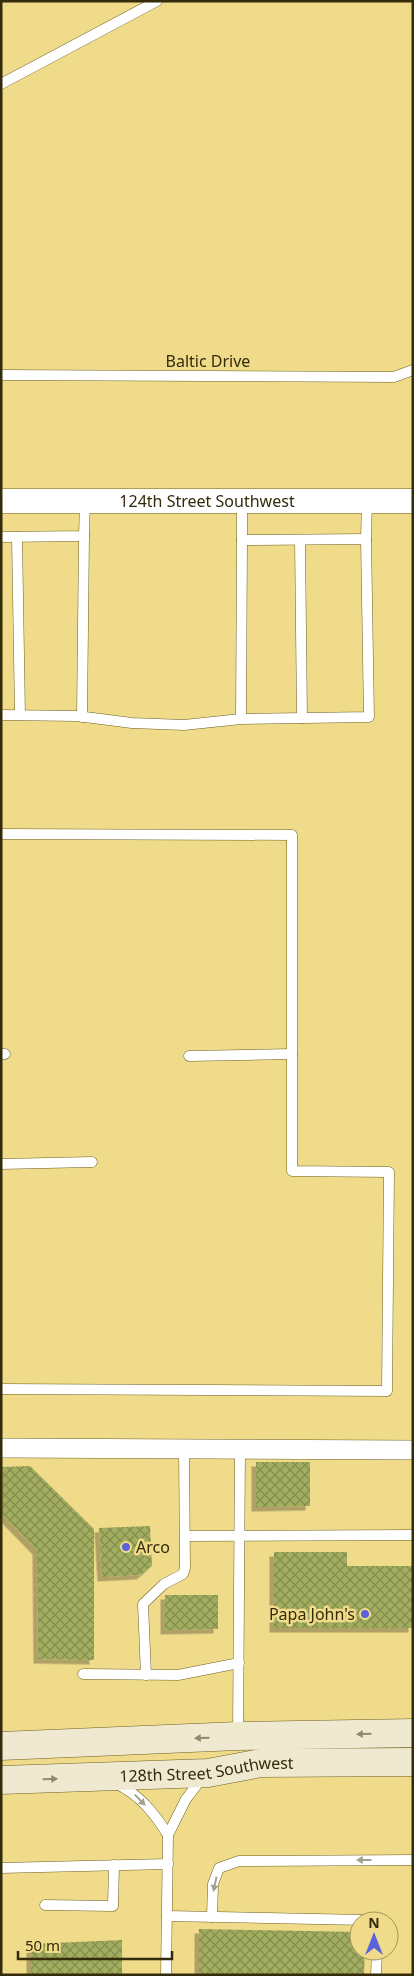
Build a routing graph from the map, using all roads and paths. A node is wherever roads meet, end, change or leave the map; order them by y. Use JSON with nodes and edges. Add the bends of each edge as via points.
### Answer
{"nodes":[{"id":1,"x":157,"y":1,"type":"edge"},
{"id":2,"x":1,"y":84,"type":"edge"},
{"id":3,"x":413,"y":370,"type":"edge"},
{"id":4,"x":1,"y":374,"type":"edge"},
{"id":5,"x":1,"y":501,"type":"edge"},
{"id":6,"x":85,"y":501,"type":"junction"},
{"id":7,"x":242,"y":501,"type":"junction"},
{"id":8,"x":367,"y":502,"type":"junction"},
{"id":9,"x":413,"y":502,"type":"edge"},
{"id":10,"x":84,"y":536,"type":"junction"},
{"id":11,"x":1,"y":537,"type":"edge"},
{"id":12,"x":17,"y":537,"type":"junction"},
{"id":13,"x":366,"y":539,"type":"junction"},
{"id":14,"x":242,"y":540,"type":"junction"},
{"id":15,"x":300,"y":540,"type":"junction"},
{"id":16,"x":1,"y":715,"type":"edge"},
{"id":17,"x":20,"y":715,"type":"junction"},
{"id":18,"x":82,"y":717,"type":"junction"},
{"id":19,"x":302,"y":718,"type":"junction"},
{"id":20,"x":241,"y":719,"type":"junction"},
{"id":21,"x":1,"y":834,"type":"edge"},
{"id":22,"x":292,"y":1054,"type":"junction"},
{"id":23,"x":189,"y":1056,"type":"dead end"},
{"id":24,"x":92,"y":1162,"type":"dead end"},
{"id":25,"x":1,"y":1164,"type":"edge"},
{"id":26,"x":1,"y":1389,"type":"edge"},
{"id":27,"x":1,"y":1448,"type":"edge"},
{"id":28,"x":184,"y":1449,"type":"junction"},
{"id":29,"x":240,"y":1449,"type":"junction"},
{"id":30,"x":413,"y":1450,"type":"edge"},
{"id":31,"x":413,"y":1535,"type":"edge"},
{"id":32,"x":185,"y":1536,"type":"junction"},
{"id":33,"x":240,"y":1536,"type":"junction"},
{"id":34,"x":239,"y":1663,"type":"junction"},
{"id":35,"x":83,"y":1674,"type":"dead end"},
{"id":36,"x":146,"y":1675,"type":"junction"},
{"id":37,"x":413,"y":1733,"type":"edge"},
{"id":38,"x":238,"y":1736,"type":"junction"},
{"id":39,"x":1,"y":1746,"type":"edge"},
{"id":40,"x":413,"y":1762,"type":"edge"},
{"id":41,"x":208,"y":1773,"type":"junction"},
{"id":42,"x":103,"y":1778,"type":"junction"},
{"id":43,"x":1,"y":1780,"type":"edge"},
{"id":44,"x":168,"y":1835,"type":"junction"},
{"id":45,"x":413,"y":1860,"type":"edge"},
{"id":46,"x":168,"y":1864,"type":"junction"},
{"id":47,"x":114,"y":1865,"type":"junction"},
{"id":48,"x":1,"y":1868,"type":"edge"},
{"id":49,"x":45,"y":1905,"type":"dead end"},
{"id":50,"x":167,"y":1916,"type":"junction"},
{"id":51,"x":212,"y":1917,"type":"junction"},
{"id":52,"x":349,"y":1920,"type":"edge"},
{"id":53,"x":377,"y":1961,"type":"edge"},
{"id":54,"x":166,"y":1975,"type":"edge"},
{"id":55,"x":376,"y":1975,"type":"edge"}],
"edges":[{"from":1,"to":2,"type":"lane"},
{"from":3,"to":4,"type":"lane","name":"Baltic Drive","via":[[394,377]]},
{"from":5,"to":6,"type":"street","name":"124th Street Southwest"},
{"from":6,"to":7,"type":"street","name":"124th Street Southwest"},
{"from":6,"to":10,"type":"lane"},
{"from":7,"to":8,"type":"street","name":"124th Street Southwest"},
{"from":7,"to":14,"type":"lane"},
{"from":8,"to":9,"type":"street","name":"124th Street Southwest"},
{"from":8,"to":13,"type":"lane"},
{"from":10,"to":12,"type":"lane"},
{"from":10,"to":18,"type":"lane"},
{"from":11,"to":12,"type":"lane"},
{"from":12,"to":17,"type":"lane"},
{"from":13,"to":15,"type":"lane"},
{"from":13,"to":19,"type":"lane","via":[[369,717]]},
{"from":14,"to":15,"type":"lane"},
{"from":14,"to":20,"type":"lane"},
{"from":15,"to":19,"type":"lane"},
{"from":16,"to":17,"type":"lane"},
{"from":17,"to":18,"type":"lane"},
{"from":18,"to":20,"type":"lane","via":[[184,725]]},
{"from":19,"to":20,"type":"lane"},
{"from":21,"to":22,"type":"lane","via":[[292,835]]},
{"from":22,"to":23,"type":"lane"},
{"from":22,"to":26,"type":"lane","via":[[292,1172],[388,1172],[387,1391]]},
{"from":24,"to":25,"type":"lane"},
{"from":27,"to":28,"type":"street"},
{"from":28,"to":29,"type":"street"},
{"from":28,"to":32,"type":"lane"},
{"from":29,"to":30,"type":"street"},
{"from":29,"to":33,"type":"lane"},
{"from":31,"to":33,"type":"lane"},
{"from":32,"to":33,"type":"lane"},
{"from":32,"to":36,"type":"lane","via":[[183,1574],[164,1584],[143,1604]]},
{"from":33,"to":34,"type":"lane"},
{"from":34,"to":36,"type":"lane","via":[[178,1675]]},
{"from":34,"to":38,"type":"lane"},
{"from":35,"to":36,"type":"lane"},
{"from":37,"to":38,"type":"main road","name":"128th Street Southwest","one_way":true},
{"from":38,"to":39,"type":"main road","name":"128th Street Southwest","one_way":true},
{"from":40,"to":41,"type":"main road","name":"128th Street Southwest","via":[[262,1763]]},
{"from":41,"to":42,"type":"main road","name":"128th Street Southwest"},
{"from":41,"to":44,"type":"lane","via":[[186,1799]]},
{"from":43,"to":42,"type":"main road","name":"128th Street Southwest","one_way":true},
{"from":42,"to":44,"type":"lane","one_way":true,"via":[[131,1791],[157,1817]]},
{"from":44,"to":46,"type":"lane"},
{"from":45,"to":51,"type":"lane","one_way":true,"via":[[240,1860],[220,1868],[213,1884]]},
{"from":46,"to":47,"type":"lane"},
{"from":46,"to":50,"type":"lane"},
{"from":47,"to":48,"type":"lane"},
{"from":47,"to":49,"type":"lane","via":[[113,1906]]},
{"from":50,"to":51,"type":"lane"},
{"from":50,"to":54,"type":"lane"},
{"from":51,"to":52,"type":"lane"},
{"from":53,"to":55,"type":"lane"}]}
